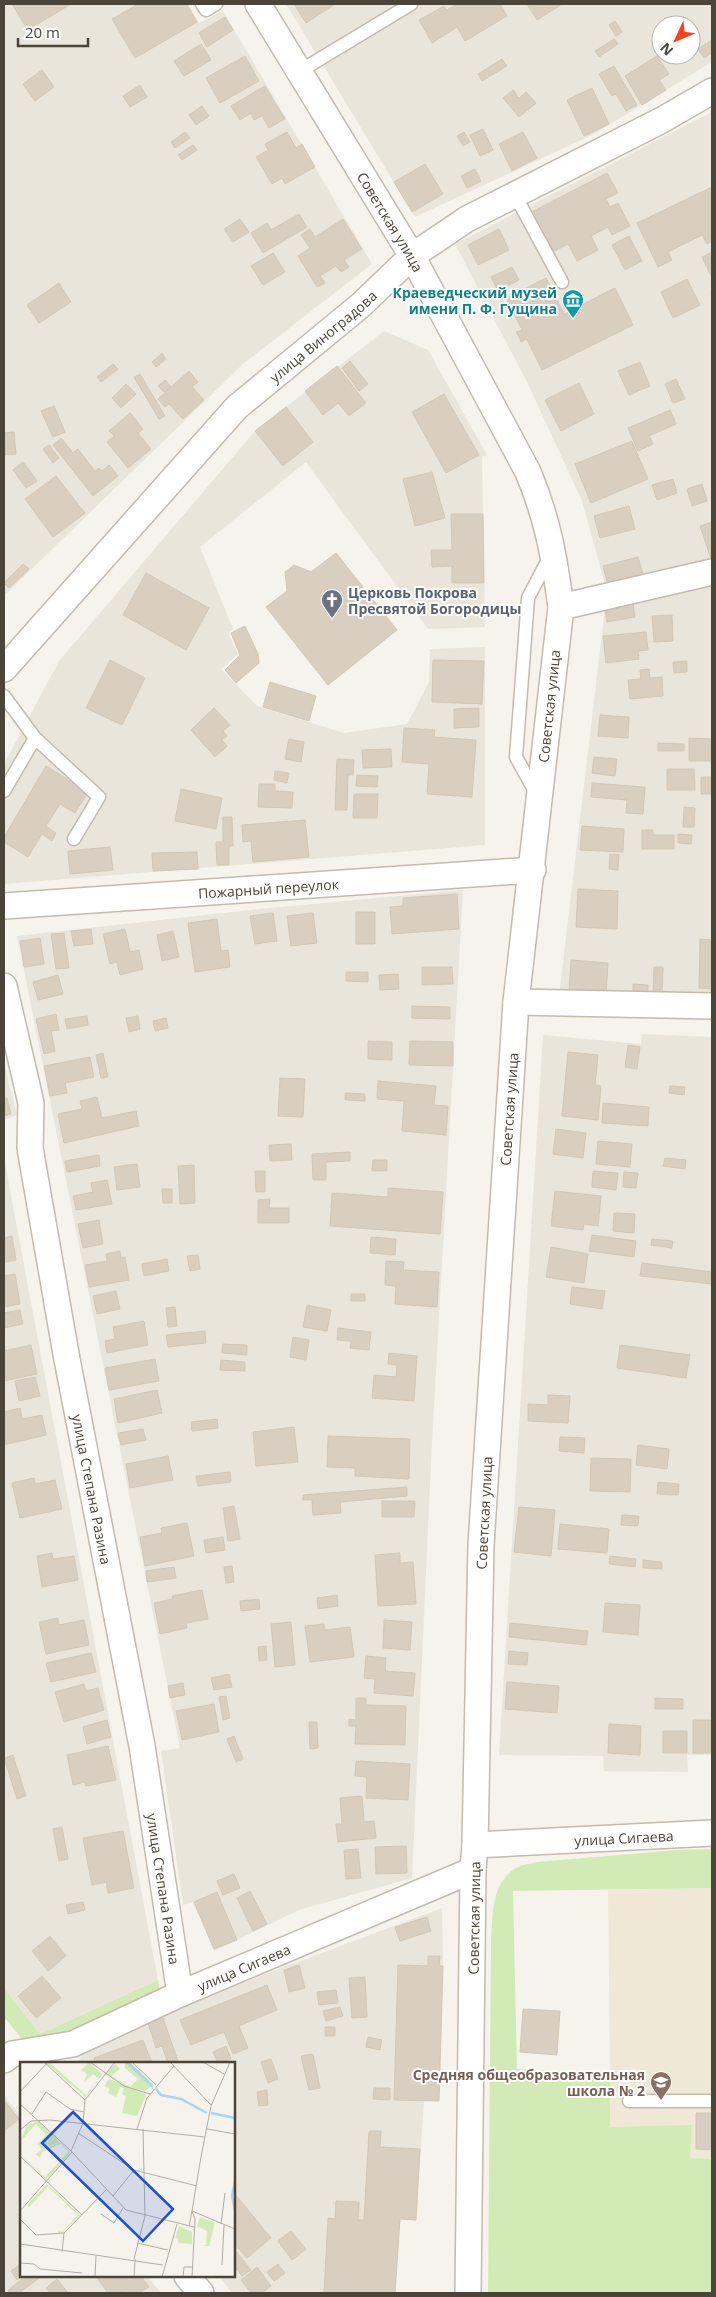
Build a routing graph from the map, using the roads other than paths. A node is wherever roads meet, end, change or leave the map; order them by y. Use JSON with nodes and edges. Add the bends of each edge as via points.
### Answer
{"nodes":[{"id":1,"x":202,"y":4,"type":"edge"},
{"id":2,"x":216,"y":4,"type":"edge"},
{"id":3,"x":258,"y":4,"type":"edge"},
{"id":4,"x":411,"y":4,"type":"edge"},
{"id":5,"x":300,"y":71,"type":"junction"},
{"id":6,"x":712,"y":91,"type":"edge"},
{"id":7,"x":515,"y":194,"type":"junction"},
{"id":8,"x":412,"y":256,"type":"junction"},
{"id":9,"x":562,"y":282,"type":"dead end"},
{"id":10,"x":553,"y":549,"type":"junction"},
{"id":11,"x":712,"y":572,"type":"edge"},
{"id":12,"x":561,"y":607,"type":"junction"},
{"id":13,"x":4,"y":669,"type":"edge"},
{"id":14,"x":4,"y":696,"type":"edge"},
{"id":15,"x":35,"y":738,"type":"junction"},
{"id":16,"x":4,"y":790,"type":"edge"},
{"id":17,"x":540,"y":800,"type":"junction"},
{"id":18,"x":74,"y":839,"type":"dead end"},
{"id":19,"x":533,"y":870,"type":"junction"},
{"id":20,"x":4,"y":906,"type":"edge"},
{"id":21,"x":4,"y":986,"type":"edge"},
{"id":22,"x":516,"y":1002,"type":"junction"},
{"id":23,"x":712,"y":1006,"type":"edge"},
{"id":24,"x":712,"y":1833,"type":"edge"},
{"id":25,"x":475,"y":1845,"type":"junction"},
{"id":26,"x":473,"y":1870,"type":"junction"},
{"id":27,"x":180,"y":1994,"type":"junction"},
{"id":28,"x":10,"y":2056,"type":"edge"},
{"id":29,"x":629,"y":2101,"type":"dead end"},
{"id":30,"x":712,"y":2101,"type":"edge"},
{"id":31,"x":188,"y":2277,"type":"edge"},
{"id":32,"x":200,"y":2293,"type":"edge"},
{"id":33,"x":468,"y":2293,"type":"edge"}],
"edges":[{"from":1,"to":2,"type":"lane","via":[[206,10]]},
{"from":3,"to":5,"type":"street","name":"Советская улица"},
{"from":4,"to":5,"type":"lane"},
{"from":5,"to":8,"type":"street","name":"Советская улица"},
{"from":6,"to":7,"type":"street","name":"улица Виноградова","via":[[662,120]]},
{"from":7,"to":8,"type":"street","name":"улица Виноградова","via":[[467,219]]},
{"from":7,"to":9,"type":"lane"},
{"from":8,"to":10,"type":"street","name":"Советская улица","via":[[528,472]]},
{"from":8,"to":13,"type":"street","name":"улица Виноградова","via":[[361,305],[237,406]]},
{"from":10,"to":12,"type":"street","name":"Советская улица"},
{"from":10,"to":17,"type":"lane","via":[[528,598],[516,757]]},
{"from":11,"to":12,"type":"street"},
{"from":12,"to":17,"type":"street","name":"Советская улица"},
{"from":14,"to":15,"type":"lane"},
{"from":15,"to":16,"type":"lane"},
{"from":15,"to":18,"type":"lane","via":[[99,797]]},
{"from":17,"to":19,"type":"street","name":"Советская улица"},
{"from":19,"to":20,"type":"street","name":"Пожарный переулок"},
{"from":19,"to":22,"type":"street","name":"Советская улица"},
{"from":21,"to":27,"type":"street","name":"улица Степана Разина","via":[[31,1103],[30,1148],[66,1354],[142,1746]]},
{"from":22,"to":23,"type":"street"},
{"from":22,"to":25,"type":"street","name":"Советская улица","via":[[481,1546]]},
{"from":24,"to":25,"type":"street","name":"улица Сигаева"},
{"from":25,"to":26,"type":"street","name":"Советская улица"},
{"from":26,"to":27,"type":"street","name":"улица Сигаева"},
{"from":26,"to":33,"type":"street","name":"Советская улица"},
{"from":27,"to":28,"type":"street","name":"улица Сигаева","via":[[72,2044]]},
{"from":29,"to":30,"type":"lane"},
{"from":31,"to":32,"type":"street"}]}
